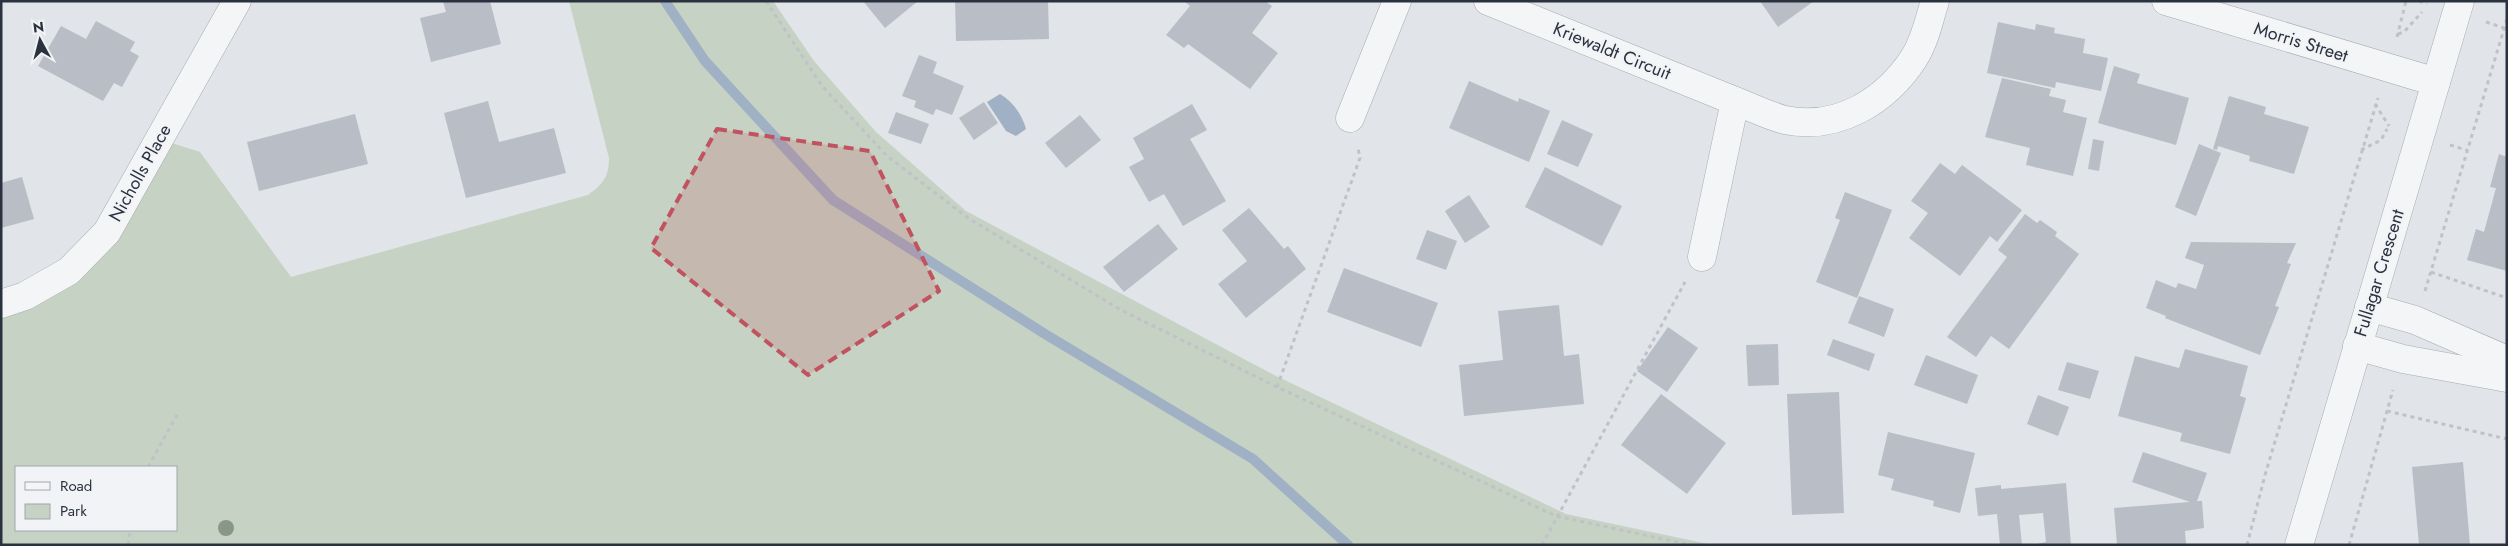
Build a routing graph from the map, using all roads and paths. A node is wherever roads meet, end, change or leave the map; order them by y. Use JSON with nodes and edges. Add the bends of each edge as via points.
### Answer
{"nodes":[{"id":1,"x":237,"y":1,"type":"edge"},
{"id":2,"x":766,"y":1,"type":"edge"},
{"id":3,"x":1397,"y":1,"type":"edge"},
{"id":4,"x":1488,"y":1,"type":"edge"},
{"id":5,"x":1935,"y":1,"type":"edge"},
{"id":6,"x":2166,"y":1,"type":"edge"},
{"id":7,"x":2406,"y":1,"type":"edge"},
{"id":8,"x":2460,"y":1,"type":"edge"},
{"id":9,"x":2429,"y":4,"type":"dead end"},
{"id":10,"x":2507,"y":19,"type":"edge"},
{"id":11,"x":2397,"y":35,"type":"junction"},
{"id":12,"x":2388,"y":68,"type":"junction"},
{"id":13,"x":2436,"y":82,"type":"junction"},
{"id":14,"x":1735,"y":101,"type":"junction"},
{"id":15,"x":2375,"y":103,"type":"junction"},
{"id":16,"x":1350,"y":118,"type":"joint"},
{"id":17,"x":2361,"y":150,"type":"junction"},
{"id":18,"x":1702,"y":258,"type":"joint"},
{"id":19,"x":2507,"y":298,"type":"edge"},
{"id":20,"x":1,"y":304,"type":"edge"},
{"id":21,"x":2369,"y":307,"type":"junction"},
{"id":22,"x":2357,"y":346,"type":"junction"},
{"id":23,"x":2507,"y":360,"type":"edge"},
{"id":24,"x":2507,"y":378,"type":"edge"},
{"id":25,"x":1277,"y":387,"type":"junction"},
{"id":26,"x":178,"y":415,"type":"dead end"},
{"id":27,"x":2507,"y":439,"type":"edge"},
{"id":28,"x":149,"y":466,"type":"edge"},
{"id":29,"x":1556,"y":516,"type":"junction"},
{"id":30,"x":130,"y":531,"type":"edge"},
{"id":31,"x":128,"y":545,"type":"edge"},
{"id":32,"x":1542,"y":545,"type":"edge"},
{"id":33,"x":1691,"y":545,"type":"edge"},
{"id":34,"x":2247,"y":545,"type":"edge"},
{"id":35,"x":2299,"y":545,"type":"edge"},
{"id":36,"x":2349,"y":545,"type":"edge"}],
"edges":[{"from":1,"to":20,"type":"street","name":"Nicholls Place","via":[[107,232],[69,271],[25,296]]},
{"from":2,"to":25,"type":"path","via":[[822,86],[887,156],[968,218],[1121,310]]},
{"from":3,"to":16,"type":"street"},
{"from":4,"to":14,"type":"street","name":"Kriewaldt Circuit"},
{"from":5,"to":14,"type":"street","name":"Kriewaldt Circuit","via":[[1914,58],[1885,94],[1848,116],[1828,122],[1786,120]]},
{"from":6,"to":12,"type":"street","name":"Morris Street"},
{"from":7,"to":11,"type":"path"},
{"from":8,"to":13,"type":"street","name":"Fullagar Crescent"},
{"from":9,"to":11,"type":"path","via":[[2404,32]]},
{"from":10,"to":19,"type":"path","via":[[2431,272]]},
{"from":11,"to":12,"type":"path"},
{"from":12,"to":13,"type":"street","name":"Morris Street"},
{"from":12,"to":15,"type":"path"},
{"from":13,"to":21,"type":"street","name":"Fullagar Crescent"},
{"from":14,"to":18,"type":"street"},
{"from":15,"to":17,"type":"path"},
{"from":15,"to":17,"type":"path","via":[[2388,126],[2381,140]]},
{"from":16,"to":25,"type":"path","via":[[1360,158]]},
{"from":17,"to":34,"type":"path","via":[[2264,475]]},
{"from":18,"to":29,"type":"path","via":[[1679,292]]},
{"from":21,"to":22,"type":"street","name":"Fullagar Crescent"},
{"from":21,"to":23,"type":"street","via":[[2415,320]]},
{"from":22,"to":24,"type":"street","via":[[2403,359]]},
{"from":22,"to":35,"type":"street","name":"Fullagar Crescent"},
{"from":25,"to":29,"type":"path"},
{"from":26,"to":28,"type":"path"},
{"from":27,"to":36,"type":"path","via":[[2387,411]]},
{"from":29,"to":32,"type":"path"},
{"from":29,"to":33,"type":"path"},
{"from":30,"to":31,"type":"path"}]}
